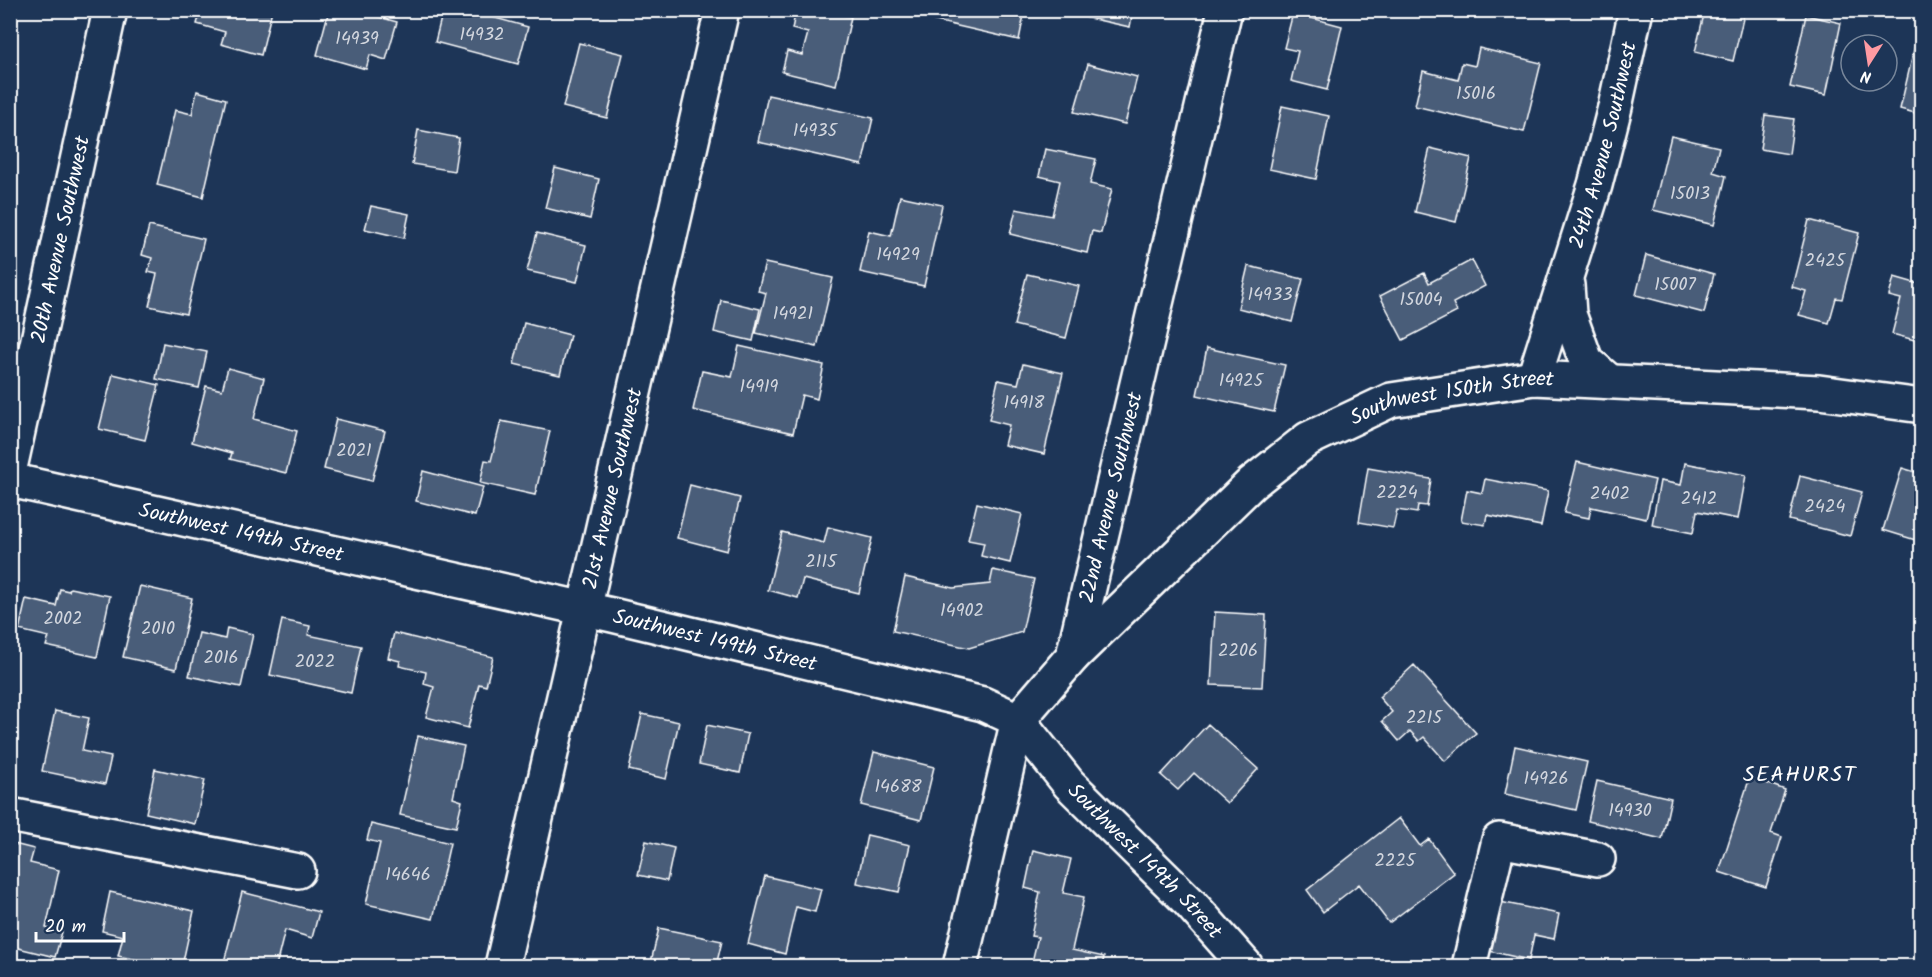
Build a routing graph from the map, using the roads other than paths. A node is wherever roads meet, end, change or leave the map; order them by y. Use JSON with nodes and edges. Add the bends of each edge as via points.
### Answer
{"nodes":[{"id":1,"x":110,"y":10,"type":"edge"},
{"id":2,"x":722,"y":10,"type":"edge"},
{"id":3,"x":1225,"y":10,"type":"edge"},
{"id":4,"x":1636,"y":10,"type":"edge"},
{"id":5,"x":1566,"y":277,"type":"junction"},
{"id":6,"x":1534,"y":378,"type":"junction"},
{"id":7,"x":1609,"y":381,"type":"junction"},
{"id":8,"x":1922,"y":406,"type":"edge"},
{"id":9,"x":10,"y":468,"type":"edge"},
{"id":10,"x":10,"y":480,"type":"edge"},
{"id":11,"x":585,"y":609,"type":"junction"},
{"id":12,"x":1072,"y":656,"type":"junction"},
{"id":13,"x":1018,"y":720,"type":"junction"},
{"id":14,"x":10,"y":815,"type":"edge"},
{"id":15,"x":1598,"y":859,"type":"dead end"},
{"id":16,"x":298,"y":871,"type":"dead end"},
{"id":17,"x":502,"y":966,"type":"edge"},
{"id":18,"x":960,"y":966,"type":"edge"},
{"id":19,"x":1246,"y":966,"type":"edge"},
{"id":20,"x":1469,"y":966,"type":"edge"}],
"edges":[{"from":1,"to":9,"type":"street","name":"20th Avenue Southwest"},
{"from":2,"to":11,"type":"street","name":"21st Avenue Southwest"},
{"from":3,"to":12,"type":"street","name":"22nd Avenue Southwest"},
{"from":4,"to":5,"type":"street","name":"24th Avenue Southwest","via":[[1596,185]]},
{"from":5,"to":6,"type":"street","name":"24th Avenue Southwest"},
{"from":5,"to":7,"type":"street","name":"24th Avenue Southwest","via":[[1569,314],[1586,361]]},
{"from":6,"to":7,"type":"street","name":"Southwest 150th Street"},
{"from":6,"to":12,"type":"street","name":"Southwest 150th Street","via":[[1392,400],[1308,439],[1252,483]]},
{"from":7,"to":8,"type":"street","name":"Southwest 150th Street","via":[[1819,392]]},
{"from":10,"to":11,"type":"street","name":"Southwest 149th Street"},
{"from":11,"to":13,"type":"street","name":"Southwest 149th Street","via":[[983,704]]},
{"from":11,"to":17,"type":"street","name":"21st Avenue Southwest"},
{"from":12,"to":13,"type":"street","name":"22nd Avenue Southwest"},
{"from":13,"to":18,"type":"street","name":"22nd Avenue Southwest"},
{"from":13,"to":19,"type":"street","name":"Southwest 149th Street","via":[[1069,784],[1190,902]]},
{"from":14,"to":16,"type":"street"},
{"from":15,"to":20,"type":"street","via":[[1499,840]]}]}
